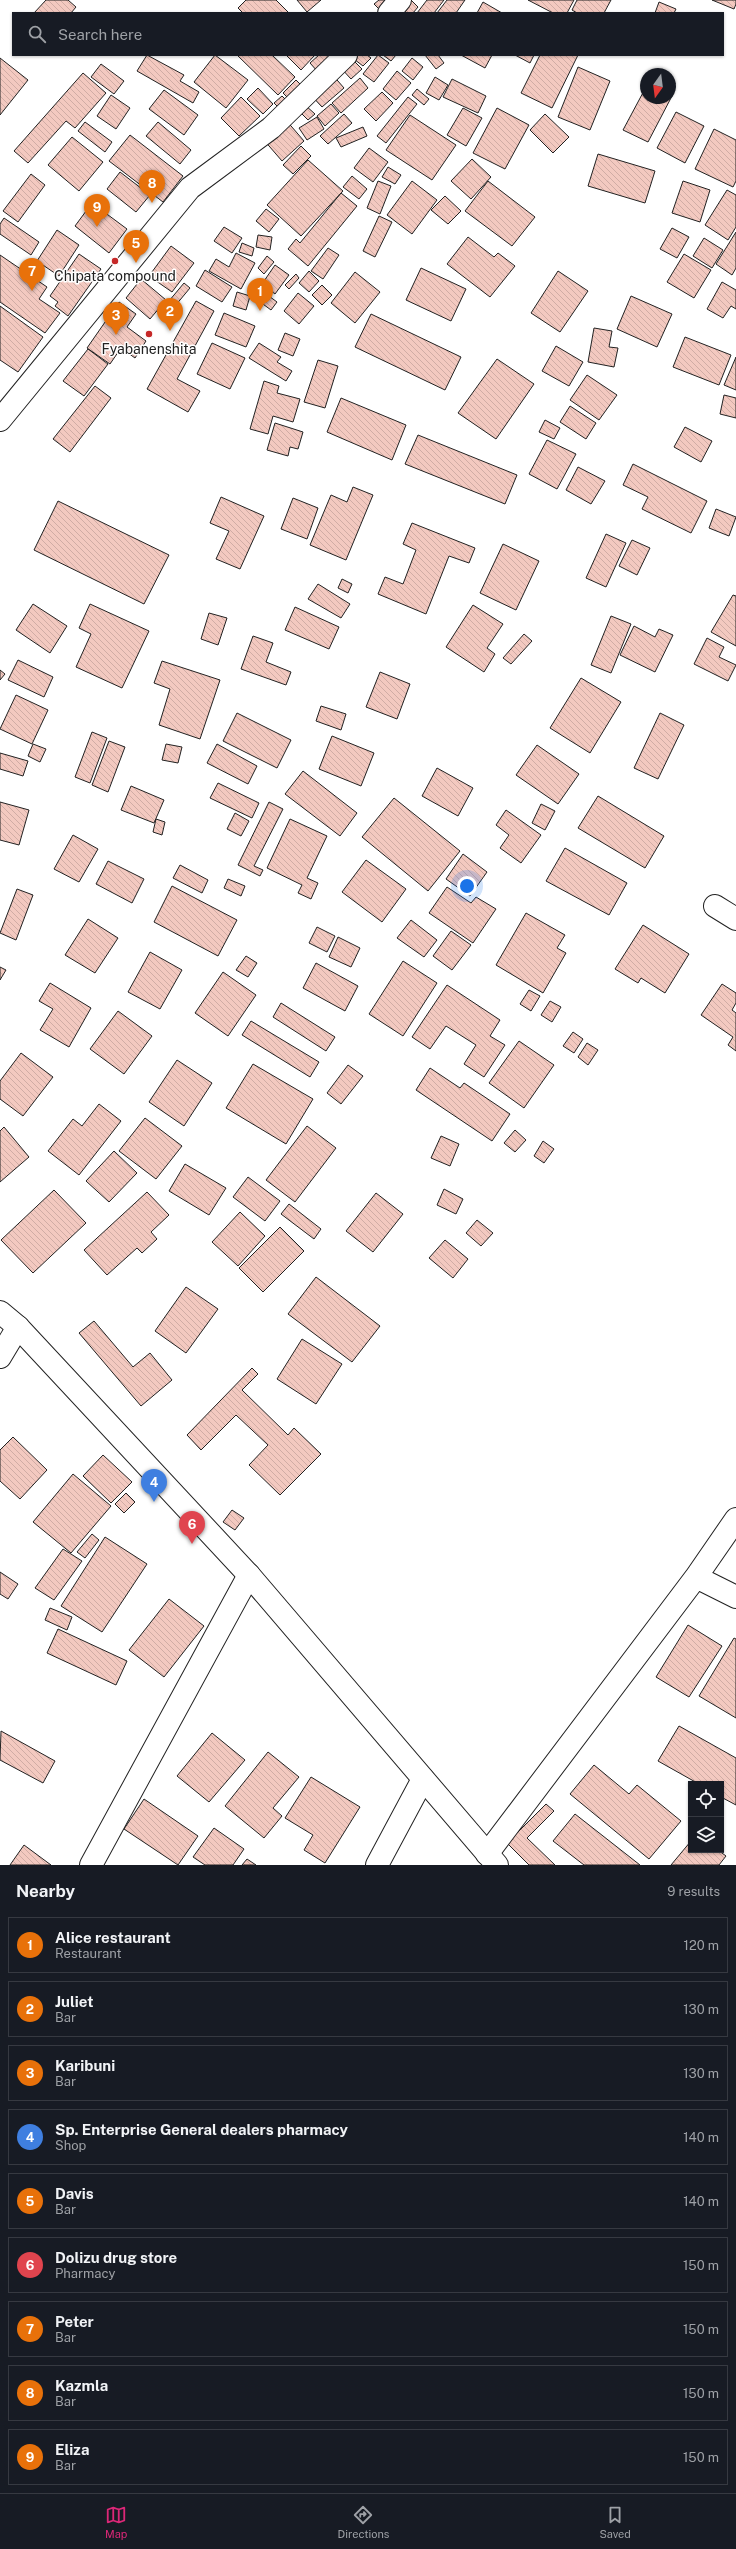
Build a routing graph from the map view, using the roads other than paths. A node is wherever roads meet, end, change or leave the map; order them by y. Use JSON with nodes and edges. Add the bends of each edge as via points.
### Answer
{"nodes":[{"id":1,"x":400,"y":0,"type":"edge"},
{"id":2,"x":390,"y":12,"type":"edge"},
{"id":3,"x":345,"y":56,"type":"edge"},
{"id":4,"x":0,"y":420,"type":"edge"},
{"id":5,"x":715,"y":906,"type":"dead end"},
{"id":6,"x":736,"y":919,"type":"edge"},
{"id":7,"x":0,"y":1312,"type":"edge"},
{"id":8,"x":18,"y":1327,"type":"junction"},
{"id":9,"x":0,"y":1357,"type":"edge"},
{"id":10,"x":736,"y":1519,"type":"edge"},
{"id":11,"x":249,"y":1575,"type":"junction"},
{"id":12,"x":696,"y":1577,"type":"junction"},
{"id":13,"x":736,"y":1597,"type":"edge"},
{"id":14,"x":423,"y":1779,"type":"junction"},
{"id":15,"x":492,"y":1859,"type":"edge"},
{"id":16,"x":91,"y":1865,"type":"edge"},
{"id":17,"x":377,"y":1865,"type":"edge"}],
"edges":[{"from":1,"to":2,"type":"street"},
{"from":3,"to":4,"type":"street","via":[[271,128],[190,188]]},
{"from":5,"to":6,"type":"street"},
{"from":7,"to":8,"type":"street"},
{"from":8,"to":9,"type":"street"},
{"from":8,"to":11,"type":"street"},
{"from":10,"to":12,"type":"street"},
{"from":11,"to":14,"type":"street"},
{"from":11,"to":16,"type":"street"},
{"from":12,"to":13,"type":"street"},
{"from":12,"to":15,"type":"street"},
{"from":14,"to":15,"type":"street"},
{"from":14,"to":17,"type":"street"}]}
